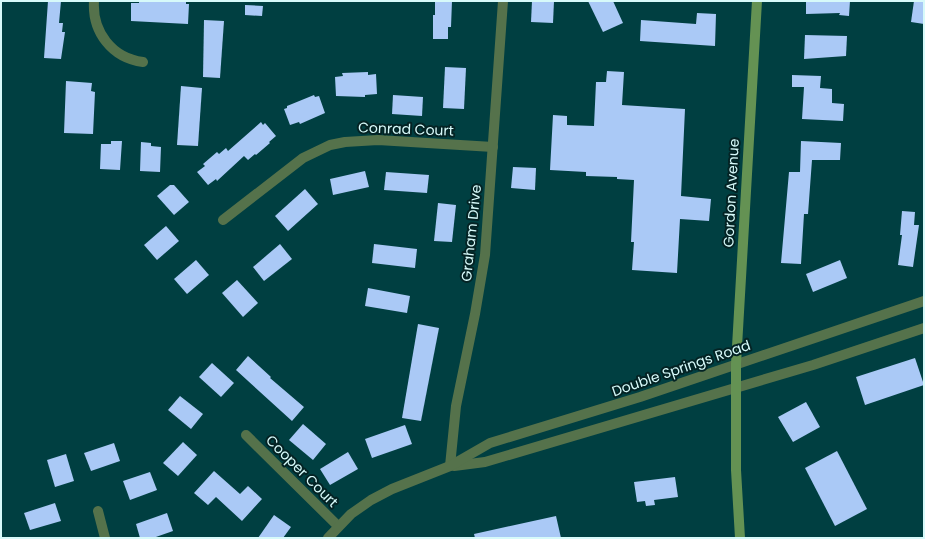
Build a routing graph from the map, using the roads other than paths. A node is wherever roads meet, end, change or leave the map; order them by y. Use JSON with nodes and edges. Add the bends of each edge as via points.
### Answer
{"nodes":[{"id":1,"x":94,"y":1,"type":"edge"},
{"id":2,"x":503,"y":1,"type":"edge"},
{"id":3,"x":757,"y":1,"type":"edge"},
{"id":4,"x":143,"y":62,"type":"dead end"},
{"id":5,"x":493,"y":147,"type":"junction"},
{"id":6,"x":223,"y":220,"type":"dead end"},
{"id":7,"x":924,"y":301,"type":"edge"},
{"id":8,"x":924,"y":328,"type":"edge"},
{"id":9,"x":736,"y":364,"type":"junction"},
{"id":10,"x":736,"y":387,"type":"junction"},
{"id":11,"x":246,"y":435,"type":"dead end"},
{"id":12,"x":450,"y":466,"type":"junction"},
{"id":13,"x":98,"y":511,"type":"dead end"},
{"id":14,"x":338,"y":526,"type":"junction"},
{"id":15,"x":105,"y":538,"type":"edge"},
{"id":16,"x":328,"y":538,"type":"edge"},
{"id":17,"x":740,"y":538,"type":"edge"}],
"edges":[{"from":1,"to":4,"type":"street","via":[[95,20],[106,43],[126,58]]},
{"from":2,"to":5,"type":"street","name":"Graham Drive"},
{"from":3,"to":9,"type":"main road","name":"Gordon Avenue"},
{"from":5,"to":6,"type":"street","name":"Conrad Court","via":[[378,140],[330,146],[303,158]]},
{"from":5,"to":12,"type":"street","name":"Graham Drive","via":[[485,255],[456,406]]},
{"from":7,"to":9,"type":"street","name":"Double Springs Road"},
{"from":8,"to":10,"type":"street","name":"Double Springs Road","via":[[813,365]]},
{"from":9,"to":10,"type":"main road","name":"Gordon Avenue"},
{"from":9,"to":12,"type":"street","name":"Double Springs Road","via":[[640,397],[490,443]]},
{"from":10,"to":12,"type":"street","name":"Double Springs Road","via":[[485,462]]},
{"from":10,"to":17,"type":"main road","name":"Gordon Avenue","via":[[736,470]]},
{"from":11,"to":14,"type":"street","name":"Cooper Court"},
{"from":12,"to":14,"type":"street","name":"Double Springs Road","via":[[370,500]]},
{"from":13,"to":15,"type":"street"},
{"from":14,"to":16,"type":"street","name":"Double Springs Road"}]}
